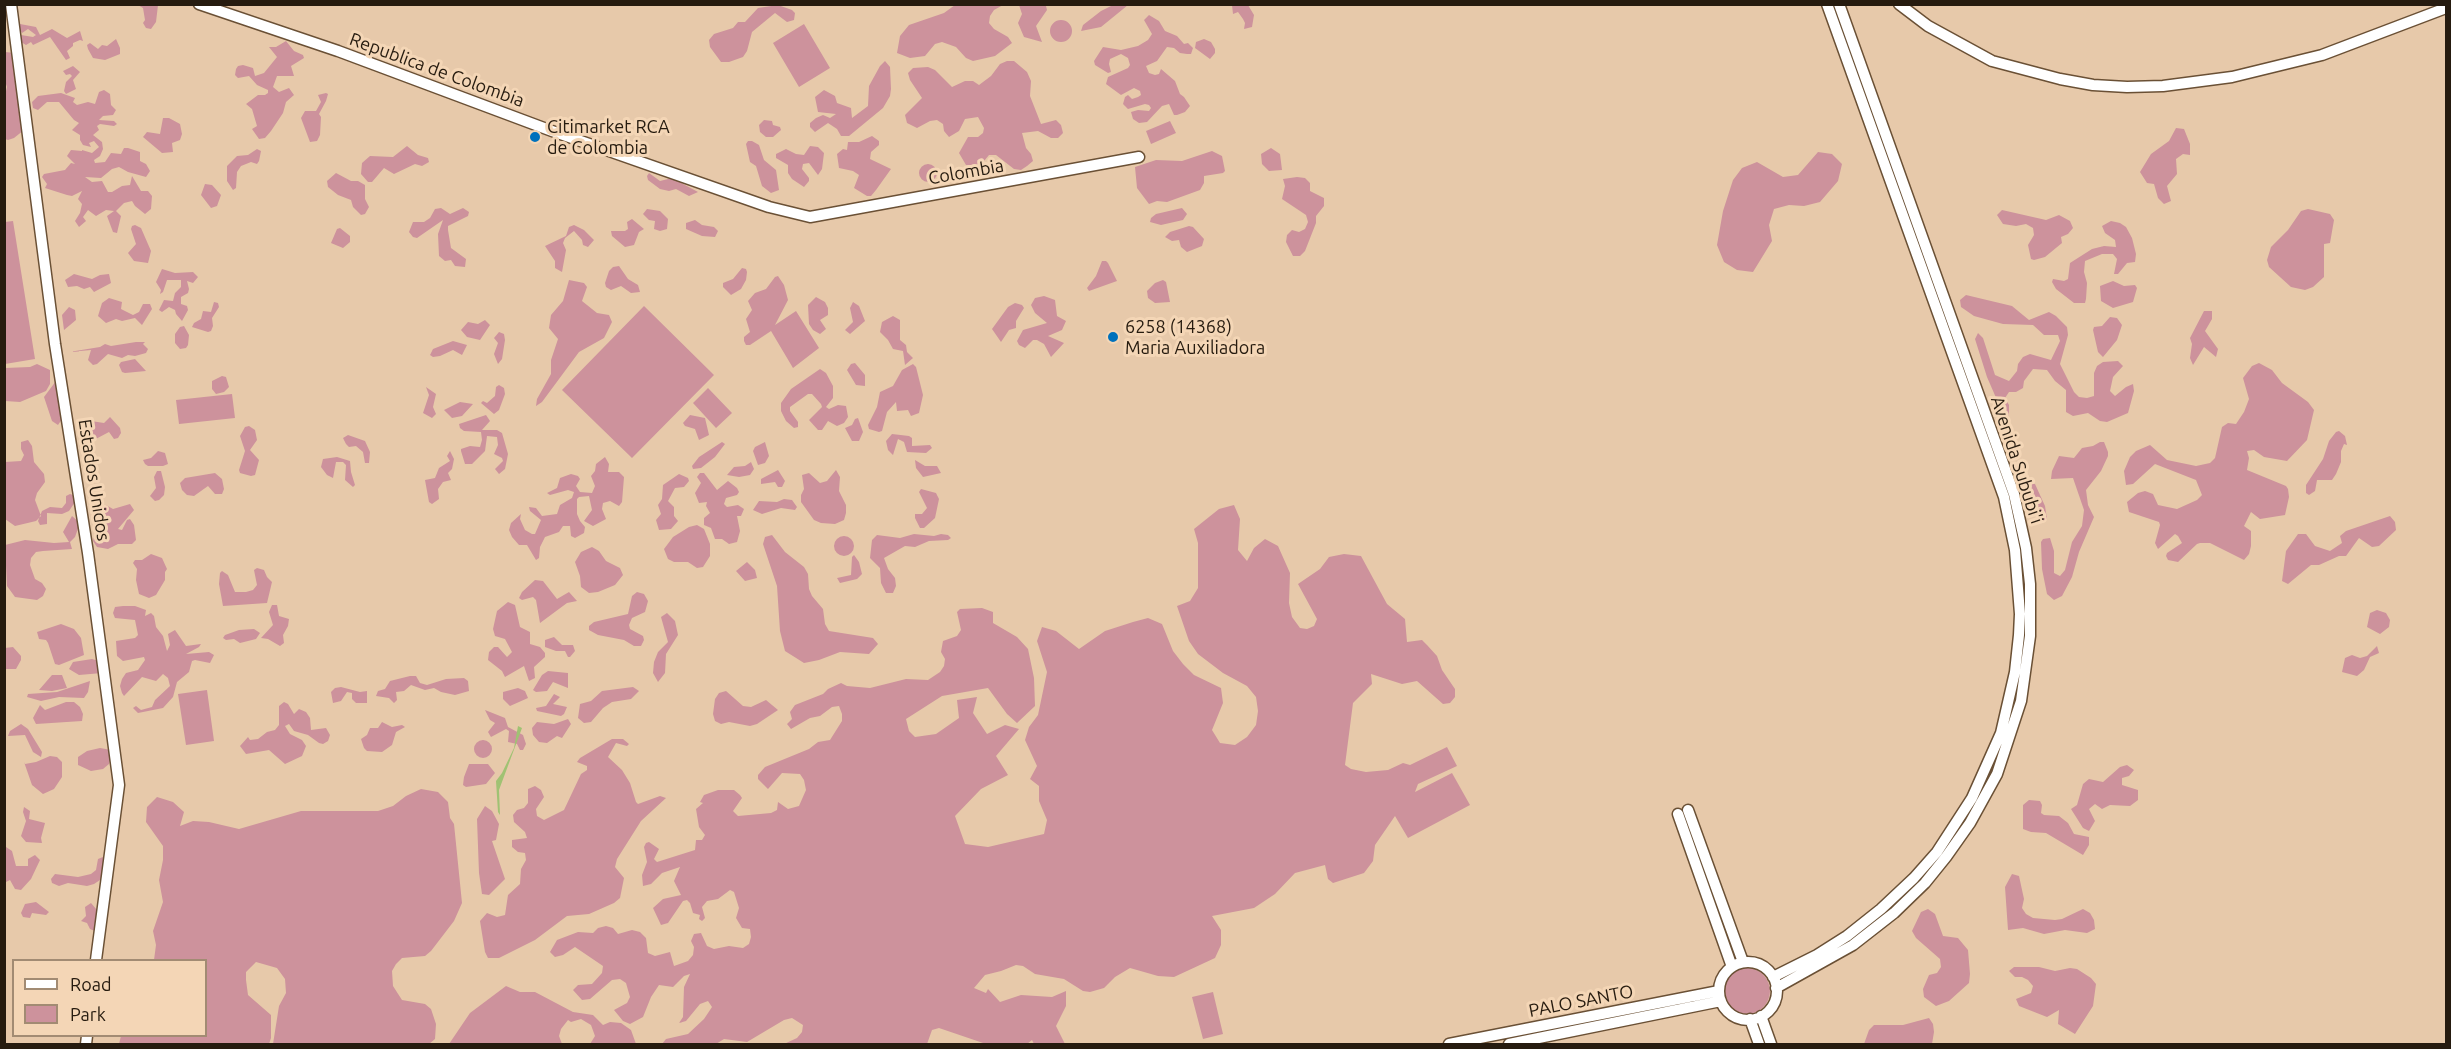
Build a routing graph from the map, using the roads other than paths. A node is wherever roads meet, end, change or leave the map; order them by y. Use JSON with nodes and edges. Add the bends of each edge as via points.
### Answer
{"nodes":[{"id":1,"x":11,"y":4,"type":"edge"},
{"id":2,"x":199,"y":4,"type":"edge"},
{"id":3,"x":1827,"y":4,"type":"edge"},
{"id":4,"x":1851,"y":4,"type":"edge"},
{"id":5,"x":1899,"y":4,"type":"edge"},
{"id":6,"x":2446,"y":9,"type":"edge"},
{"id":7,"x":1838,"y":12,"type":"edge"},
{"id":8,"x":1139,"y":157,"type":"dead end"},
{"id":9,"x":798,"y":215,"type":"joint"},
{"id":10,"x":96,"y":959,"type":"edge"},
{"id":11,"x":1743,"y":962,"type":"junction"},
{"id":12,"x":1732,"y":967,"type":"junction"},
{"id":13,"x":1773,"y":977,"type":"junction"},
{"id":14,"x":1776,"y":988,"type":"junction"},
{"id":15,"x":1720,"y":996,"type":"junction"},
{"id":16,"x":1761,"y":1016,"type":"junction"},
{"id":17,"x":1750,"y":1020,"type":"junction"},
{"id":18,"x":1555,"y":1040,"type":"edge"},
{"id":19,"x":1449,"y":1044,"type":"edge"},
{"id":20,"x":1509,"y":1044,"type":"edge"},
{"id":21,"x":1759,"y":1044,"type":"edge"},
{"id":22,"x":1772,"y":1044,"type":"edge"}],
"edges":[{"from":1,"to":10,"type":"street","name":"Estados Unidos","via":[[119,785]]},
{"from":2,"to":9,"type":"street","name":"Republica de Colombia"},
{"from":3,"to":7,"type":"street","name":"Avenida Sububi'i"},
{"from":4,"to":7,"type":"street"},
{"from":5,"to":6,"type":"street","via":[[1928,26],[1992,61],[2060,79],[2127,87],[2232,77],[2322,55]]},
{"from":7,"to":13,"type":"street","name":"Avenida Sububi'i","via":[[2004,497],[2015,550],[2019,635],[2001,733],[1972,798],[1937,852],[1881,909],[1847,936]]},
{"from":7,"to":14,"type":"street","name":"Avenida Sububi'i","via":[[2014,494],[2026,548],[2030,636],[2020,701],[1996,774],[1970,823],[1946,857],[1925,883],[1876,927],[1845,950]]},
{"from":8,"to":9,"type":"street","name":"Colombia","via":[[810,217]]},
{"from":11,"to":12,"type":"street"},
{"from":11,"to":12,"type":"street","via":[[1683,812]]},
{"from":11,"to":13,"type":"street","via":[[1760,965]]},
{"from":12,"to":15,"type":"street","via":[[1725,973]]},
{"from":13,"to":14,"type":"street"},
{"from":14,"to":16,"type":"street","via":[[1773,1005]]},
{"from":15,"to":17,"type":"street","via":[[1732,1015]]},
{"from":15,"to":18,"type":"street","name":"PALO SANTO"},
{"from":15,"to":19,"type":"street","name":"PALO SANTO"},
{"from":16,"to":17,"type":"street"},
{"from":16,"to":22,"type":"street"},
{"from":17,"to":21,"type":"street"},
{"from":18,"to":20,"type":"street","name":"PALO SANTO"}]}
